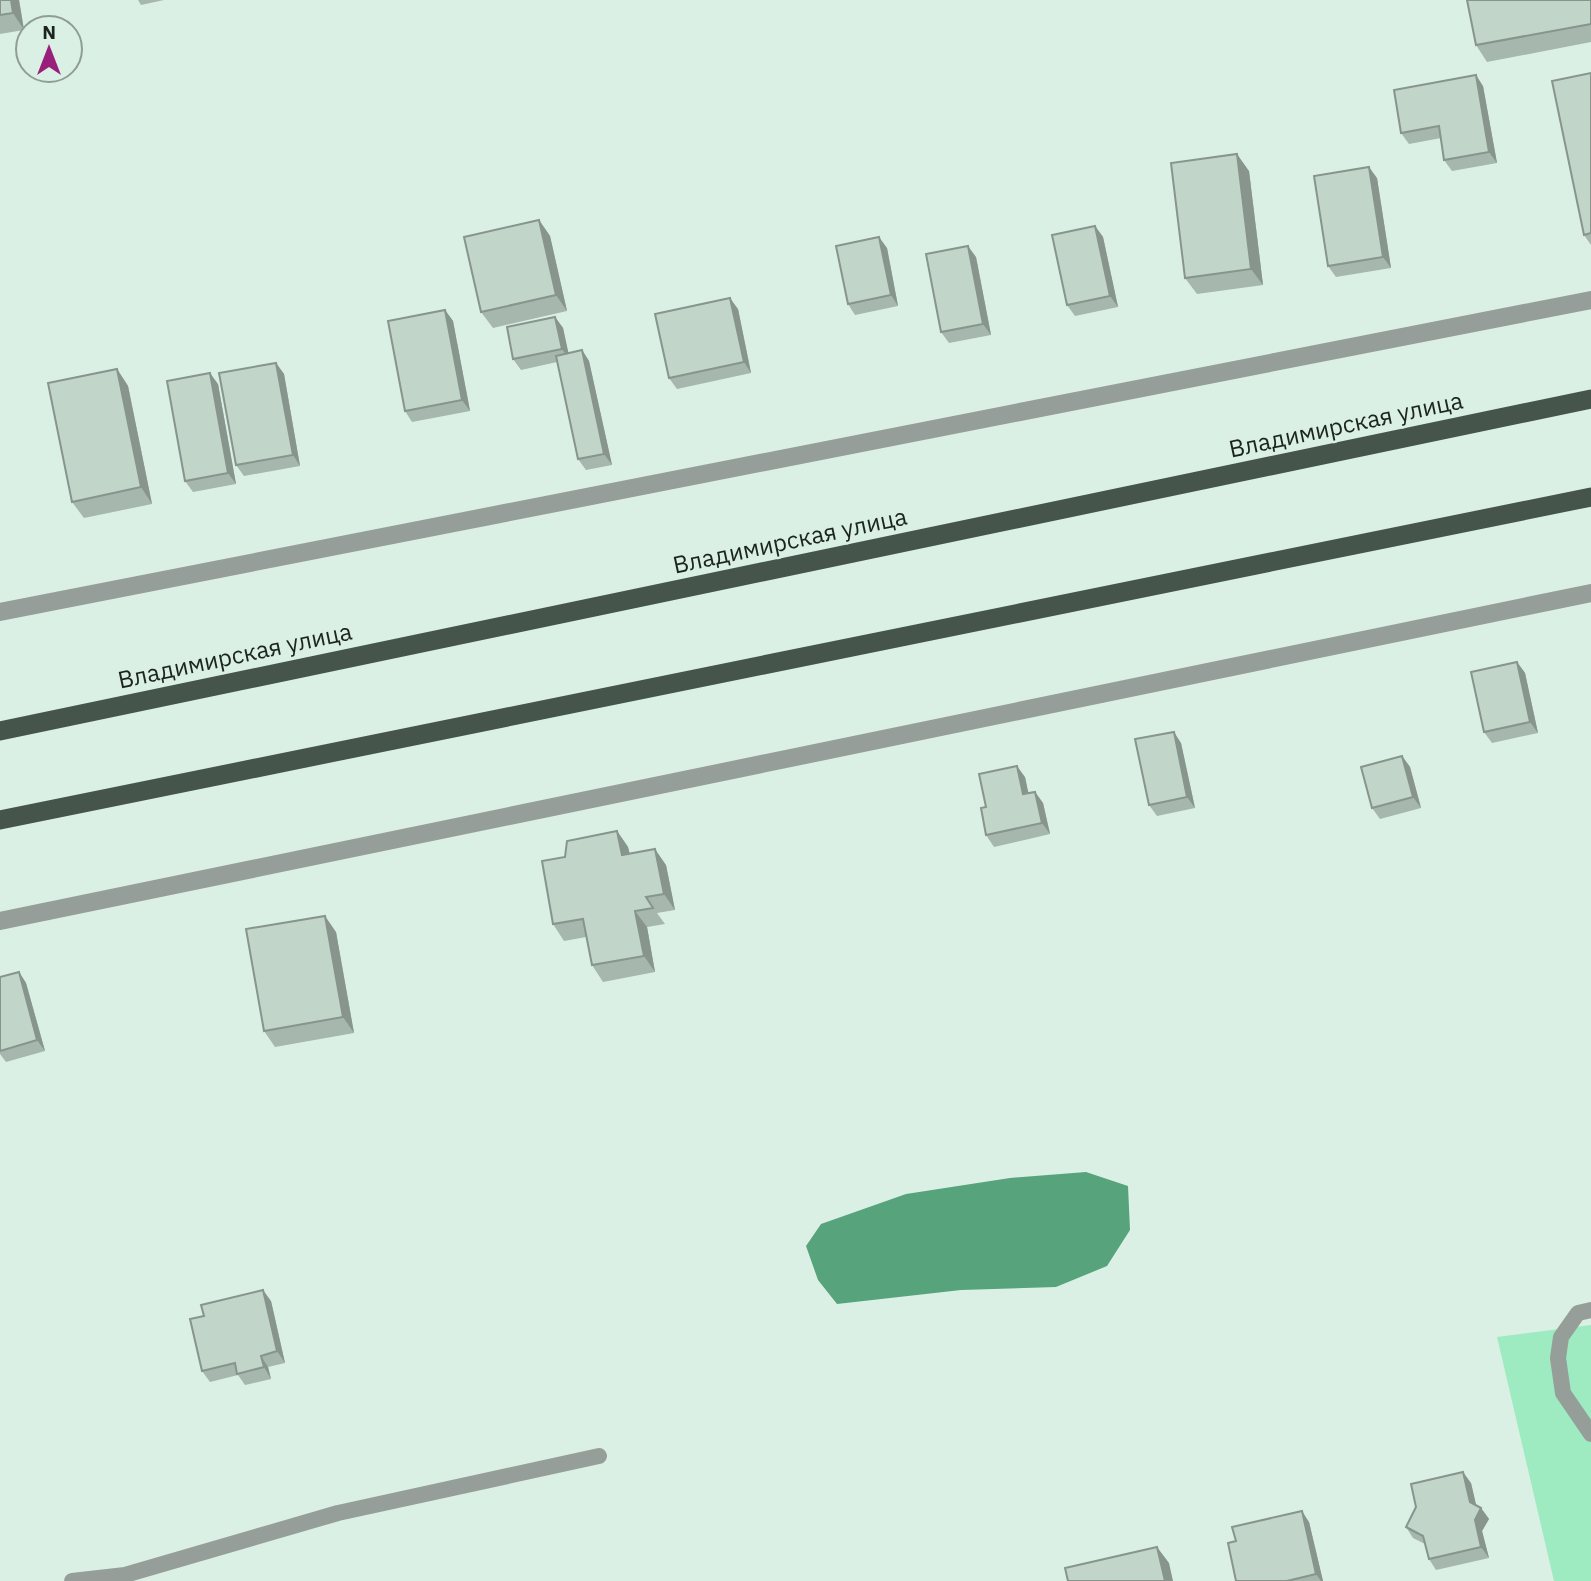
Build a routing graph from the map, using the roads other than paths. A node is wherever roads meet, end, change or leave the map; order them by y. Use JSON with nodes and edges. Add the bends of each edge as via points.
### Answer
{"nodes":[{"id":1,"x":1591,"y":300,"type":"edge"},
{"id":2,"x":1591,"y":398,"type":"edge"},
{"id":3,"x":1591,"y":497,"type":"edge"},
{"id":4,"x":1591,"y":593,"type":"edge"},
{"id":5,"x":0,"y":611,"type":"edge"},
{"id":6,"x":0,"y":731,"type":"edge"},
{"id":7,"x":0,"y":820,"type":"edge"},
{"id":8,"x":0,"y":921,"type":"edge"},
{"id":9,"x":1591,"y":1310,"type":"edge"},
{"id":10,"x":1591,"y":1434,"type":"edge"},
{"id":11,"x":599,"y":1455,"type":"dead end"},
{"id":12,"x":72,"y":1581,"type":"edge"}],
"edges":[{"from":1,"to":5,"type":"street"},
{"from":2,"to":6,"type":"highway","name":"Владимирская улица"},
{"from":3,"to":7,"type":"highway"},
{"from":4,"to":8,"type":"street"},
{"from":9,"to":10,"type":"lane","via":[[1578,1313],[1561,1337],[1558,1358],[1563,1393]]},
{"from":11,"to":12,"type":"lane","via":[[338,1513],[125,1575]]}]}
